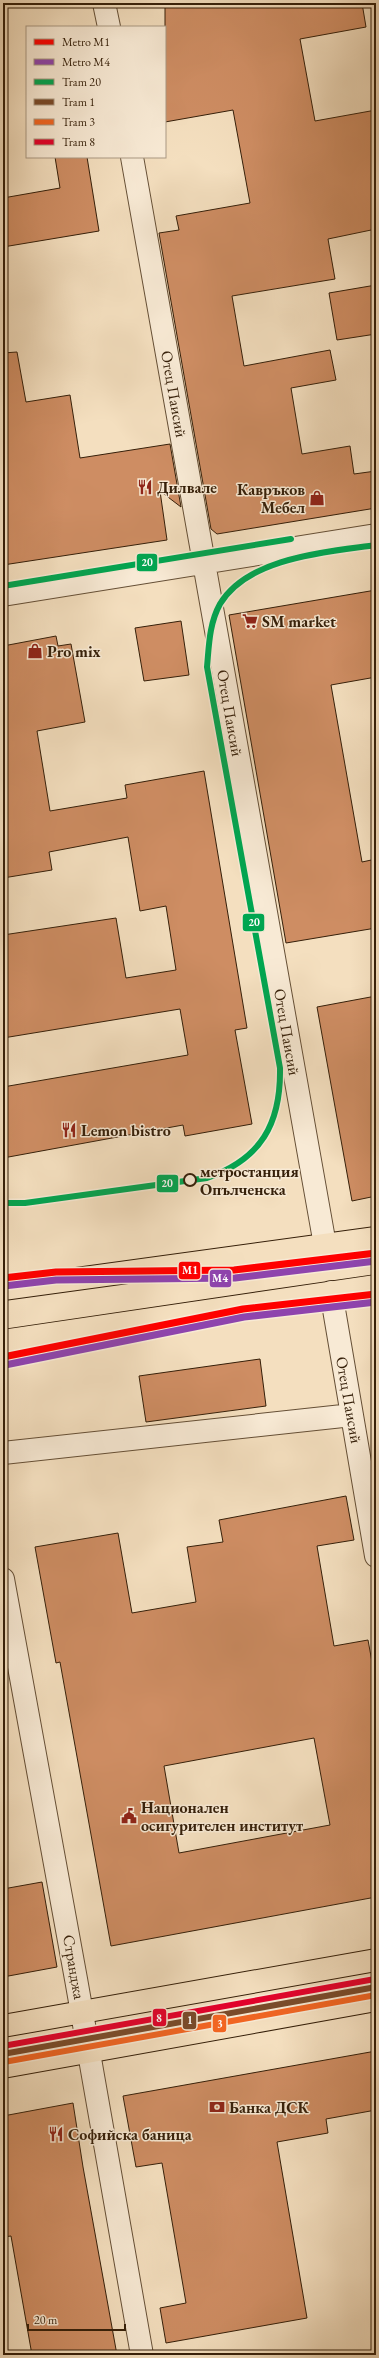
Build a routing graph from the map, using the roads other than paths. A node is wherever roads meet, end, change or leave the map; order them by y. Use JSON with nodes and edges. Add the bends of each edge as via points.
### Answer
{"nodes":[{"id":1,"x":104,"y":3,"type":"edge"},
{"id":2,"x":109,"y":26,"type":"edge"},
{"id":3,"x":132,"y":158,"type":"edge"},
{"id":4,"x":376,"y":536,"type":"edge"},
{"id":5,"x":204,"y":563,"type":"junction"},
{"id":6,"x":3,"y":595,"type":"edge"},
{"id":7,"x":376,"y":1238,"type":"edge"},
{"id":8,"x":325,"y":1245,"type":"junction"},
{"id":9,"x":376,"y":1286,"type":"edge"},
{"id":10,"x":3,"y":1289,"type":"edge"},
{"id":11,"x":330,"y":1292,"type":"junction"},
{"id":12,"x":3,"y":1341,"type":"edge"},
{"id":13,"x":352,"y":1416,"type":"junction"},
{"id":14,"x":3,"y":1453,"type":"edge"},
{"id":15,"x":376,"y":1556,"type":"edge"},
{"id":16,"x":3,"y":1579,"type":"edge"},
{"id":17,"x":376,"y":1960,"type":"edge"},
{"id":18,"x":376,"y":2000,"type":"edge"},
{"id":19,"x":82,"y":2012,"type":"junction"},
{"id":20,"x":3,"y":2026,"type":"edge"},
{"id":21,"x":89,"y":2052,"type":"junction"},
{"id":22,"x":3,"y":2067,"type":"edge"},
{"id":23,"x":142,"y":2355,"type":"edge"}],
"edges":[{"from":1,"to":2,"type":"street"},
{"from":3,"to":5,"type":"street","name":"Отец Паисий"},
{"from":4,"to":5,"type":"street"},
{"from":5,"to":6,"type":"street"},
{"from":5,"to":8,"type":"street","name":"Отец Паисий"},
{"from":7,"to":8,"type":"main road"},
{"from":8,"to":10,"type":"main road"},
{"from":9,"to":11,"type":"main road"},
{"from":11,"to":12,"type":"main road"},
{"from":11,"to":13,"type":"street","name":"Отец Паисий"},
{"from":13,"to":14,"type":"street"},
{"from":13,"to":15,"type":"street","name":"Отец Паисий"},
{"from":16,"to":19,"type":"street","name":"Странджа"},
{"from":17,"to":19,"type":"main road"},
{"from":18,"to":21,"type":"main road"},
{"from":19,"to":20,"type":"main road"},
{"from":19,"to":21,"type":"street","name":"Странджа"},
{"from":21,"to":22,"type":"main road"},
{"from":21,"to":23,"type":"street","name":"Странджа"}]}
